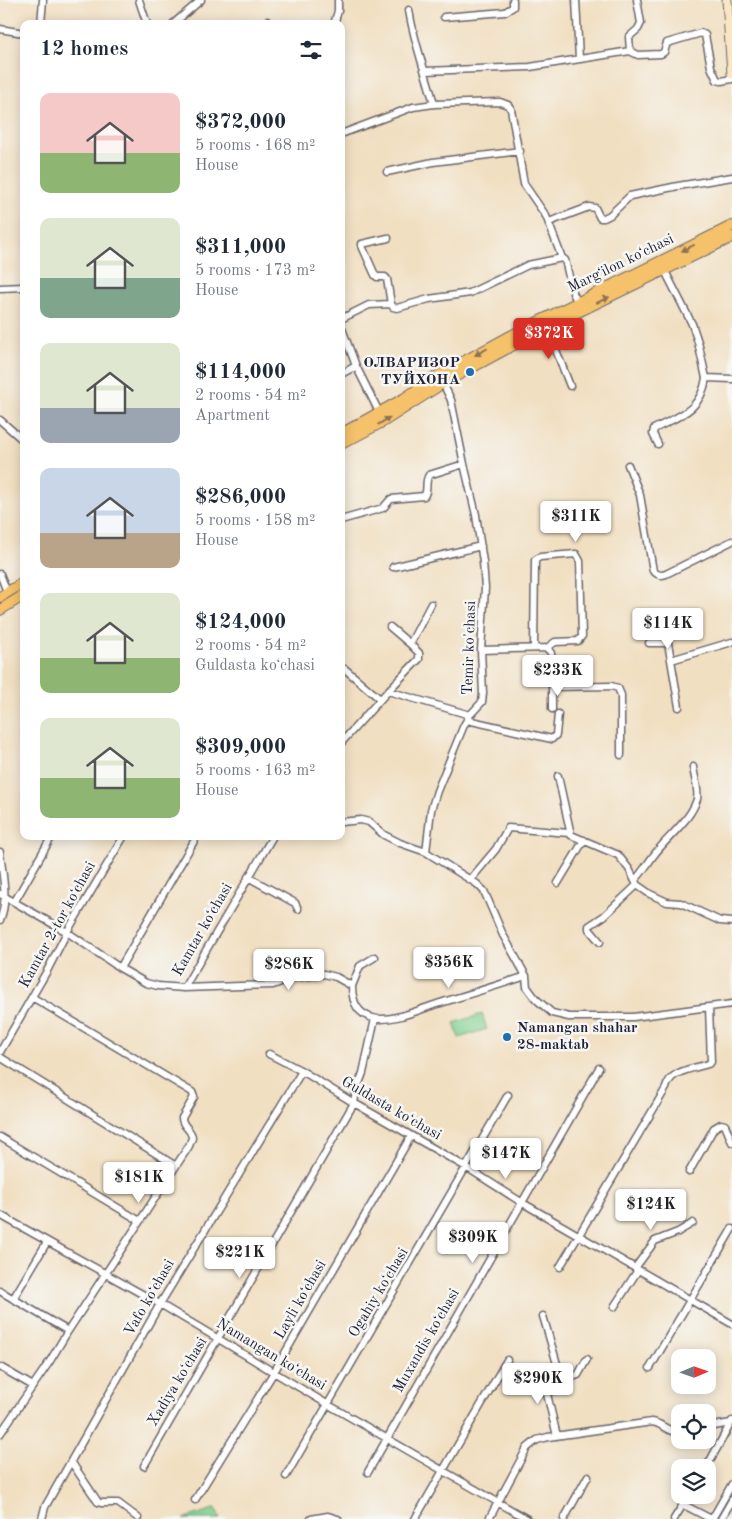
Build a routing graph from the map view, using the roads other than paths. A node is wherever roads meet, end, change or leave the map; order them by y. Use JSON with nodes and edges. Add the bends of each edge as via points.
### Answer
{"nodes":[{"id":1,"x":43,"y":0,"type":"edge"},
{"id":2,"x":139,"y":0,"type":"edge"},
{"id":3,"x":201,"y":0,"type":"edge"},
{"id":4,"x":338,"y":0,"type":"edge"},
{"id":5,"x":513,"y":0,"type":"edge"},
{"id":6,"x":576,"y":0,"type":"edge"},
{"id":7,"x":637,"y":0,"type":"edge"},
{"id":8,"x":727,"y":0,"type":"edge"},
{"id":9,"x":409,"y":10,"type":"dead end"},
{"id":10,"x":444,"y":17,"type":"dead end"},
{"id":11,"x":40,"y":20,"type":"edge"},
{"id":12,"x":146,"y":20,"type":"edge"},
{"id":13,"x":178,"y":20,"type":"edge"},
{"id":14,"x":335,"y":20,"type":"edge"},
{"id":15,"x":0,"y":29,"type":"edge"},
{"id":16,"x":20,"y":32,"type":"edge"},
{"id":17,"x":630,"y":51,"type":"junction"},
{"id":18,"x":579,"y":59,"type":"junction"},
{"id":19,"x":426,"y":71,"type":"junction"},
{"id":20,"x":732,"y":74,"type":"edge"},
{"id":21,"x":732,"y":79,"type":"edge"},
{"id":22,"x":434,"y":104,"type":"junction"},
{"id":23,"x":345,"y":132,"type":"edge"},
{"id":24,"x":520,"y":151,"type":"junction"},
{"id":25,"x":387,"y":172,"type":"dead end"},
{"id":26,"x":732,"y":177,"type":"edge"},
{"id":27,"x":549,"y":222,"type":"junction"},
{"id":28,"x":732,"y":226,"type":"edge"},
{"id":29,"x":732,"y":237,"type":"edge"},
{"id":30,"x":388,"y":238,"type":"dead end"},
{"id":31,"x":562,"y":258,"type":"junction"},
{"id":32,"x":665,"y":271,"type":"junction"},
{"id":33,"x":20,"y":287,"type":"edge"},
{"id":34,"x":0,"y":288,"type":"edge"},
{"id":35,"x":577,"y":301,"type":"junction"},
{"id":36,"x":391,"y":304,"type":"junction"},
{"id":37,"x":345,"y":317,"type":"edge"},
{"id":38,"x":547,"y":327,"type":"junction"},
{"id":39,"x":345,"y":337,"type":"edge"},
{"id":40,"x":356,"y":366,"type":"junction"},
{"id":41,"x":345,"y":372,"type":"edge"},
{"id":42,"x":706,"y":378,"type":"junction"},
{"id":43,"x":441,"y":379,"type":"junction"},
{"id":44,"x":732,"y":379,"type":"edge"},
{"id":45,"x":570,"y":386,"type":"dead end"},
{"id":46,"x":379,"y":412,"type":"junction"},
{"id":47,"x":0,"y":420,"type":"edge"},
{"id":48,"x":345,"y":432,"type":"edge"},
{"id":49,"x":20,"y":438,"type":"edge"},
{"id":50,"x":345,"y":442,"type":"edge"},
{"id":51,"x":658,"y":444,"type":"dead end"},
{"id":52,"x":464,"y":464,"type":"junction"},
{"id":53,"x":628,"y":465,"type":"dead end"},
{"id":54,"x":345,"y":519,"type":"edge"},
{"id":55,"x":732,"y":541,"type":"edge"},
{"id":56,"x":481,"y":546,"type":"junction"},
{"id":57,"x":393,"y":567,"type":"dead end"},
{"id":58,"x":0,"y":574,"type":"edge"},
{"id":59,"x":20,"y":585,"type":"edge"},
{"id":60,"x":4,"y":595,"type":"edge"},
{"id":61,"x":20,"y":598,"type":"edge"},
{"id":62,"x":431,"y":604,"type":"dead end"},
{"id":63,"x":0,"y":610,"type":"edge"},
{"id":64,"x":390,"y":627,"type":"dead end"},
{"id":65,"x":732,"y":642,"type":"edge"},
{"id":66,"x":649,"y":643,"type":"dead end"},
{"id":67,"x":410,"y":644,"type":"junction"},
{"id":68,"x":534,"y":648,"type":"junction"},
{"id":69,"x":547,"y":648,"type":"junction"},
{"id":70,"x":481,"y":650,"type":"junction"},
{"id":71,"x":671,"y":660,"type":"junction"},
{"id":72,"x":345,"y":669,"type":"dead end"},
{"id":73,"x":552,"y":687,"type":"junction"},
{"id":74,"x":388,"y":691,"type":"junction"},
{"id":75,"x":380,"y":699,"type":"junction"},
{"id":76,"x":679,"y":707,"type":"dead end"},
{"id":77,"x":468,"y":718,"type":"junction"},
{"id":78,"x":345,"y":738,"type":"edge"},
{"id":79,"x":621,"y":755,"type":"dead end"},
{"id":80,"x":693,"y":767,"type":"dead end"},
{"id":81,"x":558,"y":776,"type":"dead end"},
{"id":82,"x":345,"y":822,"type":"edge"},
{"id":83,"x":569,"y":833,"type":"junction"},
{"id":84,"x":50,"y":840,"type":"edge"},
{"id":85,"x":122,"y":840,"type":"edge"},
{"id":86,"x":195,"y":840,"type":"edge"},
{"id":87,"x":271,"y":840,"type":"edge"},
{"id":88,"x":584,"y":840,"type":"junction"},
{"id":89,"x":0,"y":852,"type":"edge"},
{"id":90,"x":426,"y":852,"type":"junction"},
{"id":91,"x":248,"y":877,"type":"junction"},
{"id":92,"x":470,"y":880,"type":"junction"},
{"id":93,"x":558,"y":883,"type":"dead end"},
{"id":94,"x":636,"y":883,"type":"junction"},
{"id":95,"x":2,"y":894,"type":"edge"},
{"id":96,"x":15,"y":901,"type":"junction"},
{"id":97,"x":298,"y":909,"type":"dead end"},
{"id":98,"x":0,"y":920,"type":"edge"},
{"id":99,"x":732,"y":922,"type":"edge"},
{"id":100,"x":67,"y":932,"type":"junction"},
{"id":101,"x":600,"y":942,"type":"dead end"},
{"id":102,"x":375,"y":958,"type":"dead end"},
{"id":103,"x":120,"y":968,"type":"junction"},
{"id":104,"x":526,"y":976,"type":"junction"},
{"id":105,"x":352,"y":986,"type":"junction"},
{"id":106,"x":184,"y":988,"type":"junction"},
{"id":107,"x":32,"y":997,"type":"junction"},
{"id":108,"x":732,"y":1004,"type":"edge"},
{"id":109,"x":709,"y":1008,"type":"junction"},
{"id":110,"x":375,"y":1019,"type":"junction"},
{"id":111,"x":0,"y":1052,"type":"edge"},
{"id":112,"x":269,"y":1054,"type":"dead end"},
{"id":113,"x":0,"y":1057,"type":"edge"},
{"id":114,"x":599,"y":1068,"type":"dead end"},
{"id":115,"x":302,"y":1071,"type":"junction"},
{"id":116,"x":508,"y":1095,"type":"dead end"},
{"id":117,"x":354,"y":1103,"type":"junction"},
{"id":118,"x":411,"y":1136,"type":"junction"},
{"id":119,"x":0,"y":1137,"type":"edge"},
{"id":120,"x":732,"y":1142,"type":"edge"},
{"id":121,"x":176,"y":1166,"type":"junction"},
{"id":122,"x":466,"y":1167,"type":"junction"},
{"id":123,"x":689,"y":1172,"type":"dead end"},
{"id":124,"x":521,"y":1202,"type":"junction"},
{"id":125,"x":0,"y":1214,"type":"edge"},
{"id":126,"x":140,"y":1221,"type":"junction"},
{"id":127,"x":693,"y":1223,"type":"dead end"},
{"id":128,"x":732,"y":1229,"type":"edge"},
{"id":129,"x":579,"y":1236,"type":"junction"},
{"id":130,"x":47,"y":1242,"type":"junction"},
{"id":131,"x":560,"y":1267,"type":"dead end"},
{"id":132,"x":636,"y":1269,"type":"junction"},
{"id":133,"x":106,"y":1274,"type":"junction"},
{"id":134,"x":0,"y":1291,"type":"edge"},
{"id":135,"x":13,"y":1299,"type":"junction"},
{"id":136,"x":690,"y":1300,"type":"junction"},
{"id":137,"x":160,"y":1304,"type":"junction"},
{"id":138,"x":614,"y":1307,"type":"dead end"},
{"id":139,"x":543,"y":1316,"type":"dead end"},
{"id":140,"x":732,"y":1324,"type":"edge"},
{"id":141,"x":68,"y":1331,"type":"junction"},
{"id":142,"x":219,"y":1338,"type":"junction"},
{"id":143,"x":587,"y":1359,"type":"dead end"},
{"id":144,"x":508,"y":1360,"type":"dead end"},
{"id":145,"x":0,"y":1367,"type":"edge"},
{"id":146,"x":650,"y":1368,"type":"dead end"},
{"id":147,"x":274,"y":1372,"type":"junction"},
{"id":148,"x":562,"y":1381,"type":"junction"},
{"id":149,"x":33,"y":1386,"type":"junction"},
{"id":150,"x":327,"y":1404,"type":"junction"},
{"id":151,"x":732,"y":1422,"type":"edge"},
{"id":152,"x":716,"y":1425,"type":"edge"},
{"id":153,"x":671,"y":1431,"type":"edge"},
{"id":154,"x":730,"y":1432,"type":"edge"},
{"id":155,"x":0,"y":1434,"type":"edge"},
{"id":156,"x":556,"y":1436,"type":"junction"},
{"id":157,"x":386,"y":1438,"type":"junction"},
{"id":158,"x":712,"y":1459,"type":"edge"},
{"id":159,"x":72,"y":1463,"type":"junction"},
{"id":160,"x":144,"y":1466,"type":"dead end"},
{"id":161,"x":442,"y":1471,"type":"junction"},
{"id":162,"x":368,"y":1472,"type":"dead end"},
{"id":163,"x":286,"y":1476,"type":"dead end"},
{"id":164,"x":588,"y":1476,"type":"dead end"},
{"id":165,"x":732,"y":1484,"type":"edge"},
{"id":166,"x":195,"y":1500,"type":"dead end"},
{"id":167,"x":732,"y":1500,"type":"edge"},
{"id":168,"x":499,"y":1502,"type":"junction"},
{"id":169,"x":684,"y":1505,"type":"joint"},
{"id":170,"x":138,"y":1518,"type":"dead end"},
{"id":171,"x":42,"y":1519,"type":"edge"},
{"id":172,"x":310,"y":1519,"type":"edge"},
{"id":173,"x":338,"y":1519,"type":"edge"},
{"id":174,"x":414,"y":1519,"type":"edge"},
{"id":175,"x":489,"y":1519,"type":"edge"},
{"id":176,"x":527,"y":1519,"type":"edge"},
{"id":177,"x":564,"y":1519,"type":"edge"},
{"id":178,"x":674,"y":1519,"type":"edge"},
{"id":179,"x":711,"y":1519,"type":"edge"},
{"id":180,"x":721,"y":1519,"type":"edge"}],
"edges":[{"from":1,"to":11,"type":"street"},
{"from":2,"to":12,"type":"street"},
{"from":3,"to":13,"type":"street"},
{"from":4,"to":14,"type":"street"},
{"from":5,"to":10,"type":"street","via":[[513,7],[505,12]]},
{"from":6,"to":18,"type":"street"},
{"from":7,"to":17,"type":"street","via":[[641,23],[629,37]]},
{"from":8,"to":20,"type":"street"},
{"from":9,"to":19,"type":"street","via":[[413,35]]},
{"from":15,"to":16,"type":"street"},
{"from":17,"to":18,"type":"street"},
{"from":17,"to":21,"type":"street","via":[[661,54],[667,43],[704,34],[717,80]]},
{"from":18,"to":19,"type":"street","via":[[508,69]]},
{"from":19,"to":22,"type":"street"},
{"from":22,"to":23,"type":"street","via":[[413,107]]},
{"from":22,"to":24,"type":"street","via":[[505,103],[511,108]]},
{"from":24,"to":25,"type":"street","via":[[433,162]]},
{"from":24,"to":27,"type":"street","via":[[524,184]]},
{"from":26,"to":27,"type":"street","via":[[630,196],[604,218],[600,218],[595,208],[589,208]]},
{"from":27,"to":31,"type":"street"},
{"from":28,"to":35,"type":"main road","name":"Margʻilon koʻchasi","one_way":true},
{"from":29,"to":32,"type":"main road","name":"Margʻilon koʻchasi"},
{"from":30,"to":36,"type":"street","via":[[362,246],[375,275],[388,279]]},
{"from":31,"to":35,"type":"street"},
{"from":31,"to":36,"type":"street","via":[[528,265],[470,293],[397,308]]},
{"from":38,"to":32,"type":"main road","name":"Margʻilon koʻchasi","one_way":true},
{"from":32,"to":42,"type":"street","via":[[692,324]]},
{"from":33,"to":34,"type":"street"},
{"from":35,"to":43,"type":"main road","name":"Margʻilon koʻchasi","one_way":true},
{"from":36,"to":37,"type":"street","via":[[369,305]]},
{"from":38,"to":43,"type":"main road","name":"Margʻilon koʻchasi"},
{"from":38,"to":45,"type":"street"},
{"from":39,"to":40,"type":"street"},
{"from":40,"to":41,"type":"street"},
{"from":40,"to":46,"type":"street"},
{"from":42,"to":44,"type":"street"},
{"from":42,"to":51,"type":"street","via":[[698,403],[654,429]]},
{"from":43,"to":46,"type":"main road","name":"Margʻilon koʻchasi"},
{"from":50,"to":43,"type":"main road","name":"Margʻilon koʻchasi","one_way":true,"via":[[384,421]]},
{"from":43,"to":52,"type":"street","name":"Temir ko'chasi","via":[[451,400]]},
{"from":46,"to":48,"type":"main road","name":"Margʻilon koʻchasi"},
{"from":47,"to":49,"type":"street"},
{"from":52,"to":54,"type":"street","via":[[428,475],[424,496],[391,499],[383,508]]},
{"from":52,"to":56,"type":"street","name":"Temir ko'chasi"},
{"from":53,"to":55,"type":"street","via":[[640,495],[653,571],[657,574],[661,576],[674,571]]},
{"from":56,"to":57,"type":"street"},
{"from":56,"to":70,"type":"street","name":"Temir ko'chasi","via":[[485,588]]},
{"from":58,"to":60,"type":"street"},
{"from":59,"to":60,"type":"main road"},
{"from":61,"to":63,"type":"main road"},
{"from":62,"to":67,"type":"street"},
{"from":64,"to":67,"type":"street"},
{"from":65,"to":71,"type":"street"},
{"from":66,"to":71,"type":"street","via":[[668,643]]},
{"from":67,"to":74,"type":"street","via":[[419,653],[419,659]]},
{"from":68,"to":69,"type":"street"},
{"from":68,"to":69,"type":"street","via":[[535,560],[576,554],[580,561],[582,636],[578,641],[555,642]]},
{"from":68,"to":70,"type":"street"},
{"from":69,"to":73,"type":"street","via":[[551,653]]},
{"from":70,"to":77,"type":"street","name":"Temir ko'chasi","via":[[482,702]]},
{"from":71,"to":76,"type":"street"},
{"from":72,"to":75,"type":"street"},
{"from":73,"to":77,"type":"street","via":[[556,735],[552,738]]},
{"from":73,"to":79,"type":"street","via":[[618,688],[621,695]]},
{"from":74,"to":75,"type":"street"},
{"from":74,"to":77,"type":"street"},
{"from":75,"to":78,"type":"street"},
{"from":77,"to":90,"type":"street","name":"Temir ko'chasi","via":[[431,810]]},
{"from":80,"to":94,"type":"street","via":[[696,800],[685,819],[653,855]]},
{"from":81,"to":83,"type":"street"},
{"from":82,"to":90,"type":"street","via":[[369,822],[384,835]]},
{"from":83,"to":88,"type":"street"},
{"from":83,"to":92,"type":"street","via":[[508,828],[496,849]]},
{"from":84,"to":96,"type":"street"},
{"from":85,"to":100,"type":"street","name":"Kamtar 2-tor koʻchasi"},
{"from":86,"to":103,"type":"street"},
{"from":87,"to":91,"type":"street","name":"Kamtar koʻchasi"},
{"from":88,"to":93,"type":"street"},
{"from":88,"to":94,"type":"street","via":[[618,855],[625,861]]},
{"from":89,"to":95,"type":"street"},
{"from":90,"to":92,"type":"street"},
{"from":91,"to":97,"type":"street","via":[[295,903]]},
{"from":91,"to":106,"type":"street","name":"Kamtar koʻchasi"},
{"from":92,"to":104,"type":"street","via":[[484,891]]},
{"from":94,"to":99,"type":"street","via":[[667,902],[681,903],[720,921]]},
{"from":94,"to":101,"type":"street","via":[[590,926]]},
{"from":95,"to":96,"type":"street","name":"Kamtar koʻchasi"},
{"from":95,"to":98,"type":"street"},
{"from":96,"to":100,"type":"street","name":"Kamtar koʻchasi"},
{"from":100,"to":103,"type":"street","name":"Kamtar koʻchasi"},
{"from":100,"to":107,"type":"street","name":"Kamtar 2-tor koʻchasi"},
{"from":102,"to":105,"type":"street","via":[[360,966]]},
{"from":103,"to":106,"type":"street","name":"Kamtar koʻchasi","via":[[152,985]]},
{"from":104,"to":109,"type":"street","via":[[527,987],[536,999],[560,1016],[633,1017]]},
{"from":104,"to":110,"type":"street","via":[[398,1016]]},
{"from":105,"to":106,"type":"street","via":[[324,974],[292,978],[273,985]]},
{"from":105,"to":110,"type":"street","via":[[353,1000],[359,1010]]},
{"from":107,"to":111,"type":"street","name":"Kamtar 2-tor koʻchasi"},
{"from":107,"to":121,"type":"street","via":[[192,1092],[194,1097],[182,1118],[183,1125],[192,1134],[192,1142]]},
{"from":108,"to":109,"type":"street"},
{"from":109,"to":129,"type":"street","via":[[711,1062],[670,1077]]},
{"from":110,"to":117,"type":"street","name":"Xadiya koʻchasi"},
{"from":112,"to":115,"type":"street","name":"Guldasta koʻchasi"},
{"from":113,"to":121,"type":"street"},
{"from":114,"to":124,"type":"street","name":"Muxandis koʻchasi"},
{"from":115,"to":117,"type":"street","name":"Guldasta koʻchasi"},
{"from":115,"to":137,"type":"street","name":"Vafo koʻchasi"},
{"from":116,"to":122,"type":"street","name":"Ogahiy koʻchasi"},
{"from":117,"to":118,"type":"street","name":"Guldasta koʻchasi"},
{"from":117,"to":142,"type":"street","name":"Xadiya koʻchasi"},
{"from":118,"to":122,"type":"street","name":"Guldasta koʻchasi"},
{"from":118,"to":147,"type":"street","name":"Layli koʻchasi"},
{"from":119,"to":126,"type":"street"},
{"from":120,"to":123,"type":"street","via":[[725,1125],[714,1128]]},
{"from":121,"to":126,"type":"street"},
{"from":122,"to":124,"type":"street","name":"Guldasta koʻchasi"},
{"from":122,"to":150,"type":"street","name":"Ogahiy koʻchasi"},
{"from":124,"to":129,"type":"street","name":"Guldasta koʻchasi"},
{"from":124,"to":157,"type":"street","name":"Muxandis koʻchasi"},
{"from":125,"to":130,"type":"street","name":"Namangan koʻchasi"},
{"from":126,"to":133,"type":"street"},
{"from":127,"to":132,"type":"street","via":[[655,1240]]},
{"from":128,"to":136,"type":"street"},
{"from":129,"to":131,"type":"street"},
{"from":129,"to":132,"type":"street","name":"Guldasta koʻchasi"},
{"from":130,"to":133,"type":"street","name":"Namangan koʻchasi"},
{"from":130,"to":135,"type":"street"},
{"from":132,"to":136,"type":"street","name":"Guldasta koʻchasi"},
{"from":132,"to":138,"type":"street"},
{"from":133,"to":137,"type":"street","name":"Namangan koʻchasi"},
{"from":133,"to":141,"type":"street"},
{"from":134,"to":135,"type":"street"},
{"from":135,"to":141,"type":"street"},
{"from":136,"to":140,"type":"street","name":"Guldasta koʻchasi"},
{"from":136,"to":146,"type":"street"},
{"from":137,"to":142,"type":"street","name":"Namangan koʻchasi"},
{"from":137,"to":159,"type":"street","name":"Vafo koʻchasi"},
{"from":139,"to":148,"type":"street"},
{"from":141,"to":149,"type":"street"},
{"from":142,"to":147,"type":"street","name":"Namangan koʻchasi"},
{"from":142,"to":160,"type":"street","name":"Xadiya koʻchasi"},
{"from":143,"to":148,"type":"street","via":[[578,1375]]},
{"from":144,"to":161,"type":"street"},
{"from":145,"to":149,"type":"street"},
{"from":147,"to":150,"type":"street","name":"Namangan koʻchasi"},
{"from":147,"to":166,"type":"street","name":"Layli koʻchasi"},
{"from":148,"to":156,"type":"street","via":[[559,1389],[547,1394]]},
{"from":149,"to":155,"type":"street"},
{"from":150,"to":157,"type":"street","name":"Namangan koʻchasi"},
{"from":150,"to":163,"type":"street","name":"Ogahiy koʻchasi"},
{"from":151,"to":152,"type":"street"},
{"from":151,"to":154,"type":"street"},
{"from":153,"to":156,"type":"street","via":[[652,1422]]},
{"from":154,"to":158,"type":"street"},
{"from":156,"to":168,"type":"street","via":[[537,1440],[527,1448]]},
{"from":157,"to":161,"type":"street","name":"Namangan koʻchasi"},
{"from":157,"to":162,"type":"street","name":"Muxandis koʻchasi"},
{"from":159,"to":170,"type":"street","via":[[98,1502],[118,1503]]},
{"from":159,"to":171,"type":"street","name":"Vafo koʻchasi","via":[[45,1508]]},
{"from":161,"to":168,"type":"street","name":"Namangan koʻchasi"},
{"from":161,"to":174,"type":"street"},
{"from":164,"to":177,"type":"street"},
{"from":165,"to":179,"type":"street"},
{"from":167,"to":180,"type":"street"},
{"from":168,"to":175,"type":"street"},
{"from":168,"to":176,"type":"street","name":"Namangan koʻchasi"},
{"from":169,"to":178,"type":"street"},
{"from":169,"to":179,"type":"street"},
{"from":172,"to":173,"type":"street","via":[[328,1516]]}]}
